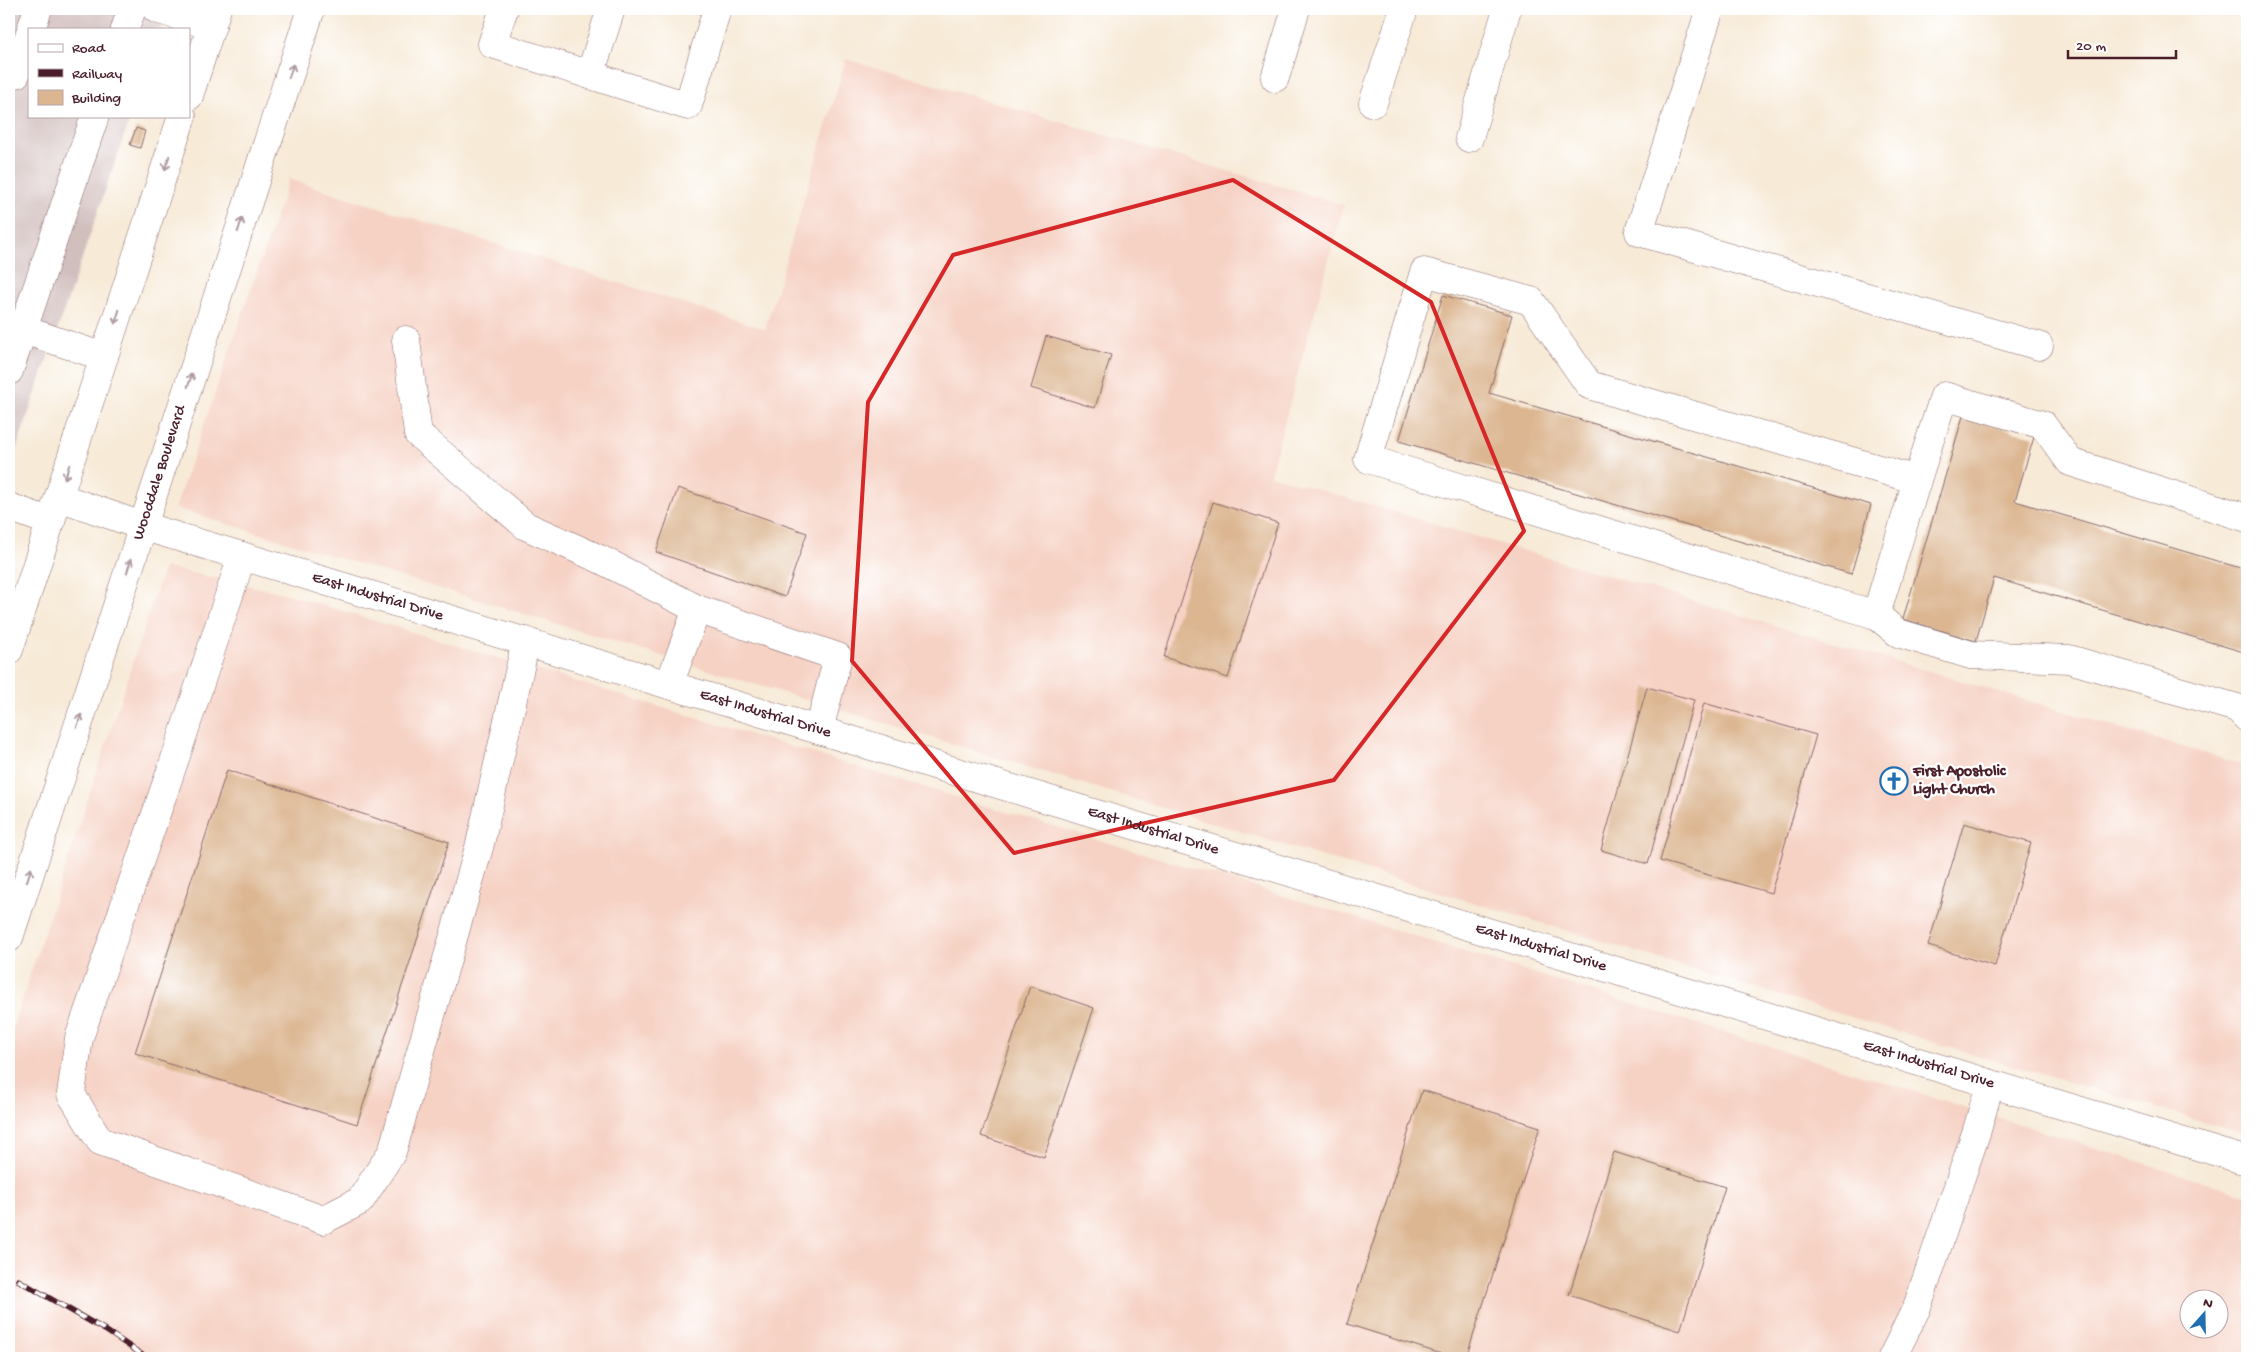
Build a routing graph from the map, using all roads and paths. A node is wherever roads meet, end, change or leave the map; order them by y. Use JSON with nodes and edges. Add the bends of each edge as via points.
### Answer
{"nodes":[{"id":1,"x":38,"y":9,"type":"edge"},
{"id":2,"x":132,"y":9,"type":"edge"},
{"id":3,"x":156,"y":9,"type":"edge"},
{"id":4,"x":311,"y":9,"type":"edge"},
{"id":5,"x":504,"y":9,"type":"edge"},
{"id":6,"x":611,"y":9,"type":"edge"},
{"id":7,"x":718,"y":9,"type":"edge"},
{"id":8,"x":1296,"y":9,"type":"edge"},
{"id":9,"x":1404,"y":9,"type":"edge"},
{"id":10,"x":1507,"y":9,"type":"edge"},
{"id":11,"x":1710,"y":9,"type":"edge"},
{"id":12,"x":214,"y":17,"type":"edge"},
{"id":13,"x":31,"y":28,"type":"edge"},
{"id":14,"x":125,"y":28,"type":"edge"},
{"id":15,"x":28,"y":38,"type":"edge"},
{"id":16,"x":590,"y":75,"type":"junction"},
{"id":17,"x":1275,"y":78,"type":"dead end"},
{"id":18,"x":11,"y":80,"type":"edge"},
{"id":19,"x":190,"y":93,"type":"edge"},
{"id":20,"x":1373,"y":102,"type":"dead end"},
{"id":21,"x":95,"y":118,"type":"edge"},
{"id":22,"x":181,"y":118,"type":"edge"},
{"id":23,"x":1469,"y":138,"type":"dead end"},
{"id":24,"x":16,"y":328,"type":"edge"},
{"id":25,"x":406,"y":340,"type":"dead end"},
{"id":26,"x":2039,"y":346,"type":"dead end"},
{"id":27,"x":104,"y":356,"type":"junction"},
{"id":28,"x":9,"y":372,"type":"edge"},
{"id":29,"x":1917,"y":480,"type":"junction"},
{"id":30,"x":9,"y":507,"type":"edge"},
{"id":31,"x":55,"y":510,"type":"junction"},
{"id":32,"x":2247,"y":518,"type":"edge"},
{"id":33,"x":142,"y":526,"type":"junction"},
{"id":34,"x":242,"y":556,"type":"junction"},
{"id":35,"x":697,"y":609,"type":"junction"},
{"id":36,"x":1876,"y":615,"type":"junction"},
{"id":37,"x":526,"y":641,"type":"junction"},
{"id":38,"x":9,"y":650,"type":"edge"},
{"id":39,"x":669,"y":685,"type":"junction"},
{"id":40,"x":2247,"y":718,"type":"edge"},
{"id":41,"x":819,"y":730,"type":"junction"},
{"id":42,"x":9,"y":938,"type":"edge"},
{"id":43,"x":1990,"y":1084,"type":"junction"},
{"id":44,"x":2247,"y":1161,"type":"edge"},
{"id":45,"x":1892,"y":1358,"type":"edge"}],
"edges":[{"from":1,"to":13,"type":"street"},
{"from":2,"to":14,"type":"street"},
{"from":3,"to":12,"type":"street"},
{"from":33,"to":4,"type":"street","name":"Wooddale Boulevard","one_way":true},
{"from":5,"to":16,"type":"street","via":[[492,44]]},
{"from":6,"to":16,"type":"street"},
{"from":7,"to":16,"type":"street","via":[[688,106]]},
{"from":8,"to":17,"type":"street"},
{"from":9,"to":20,"type":"street"},
{"from":10,"to":23,"type":"street"},
{"from":11,"to":26,"type":"street","via":[[1639,232]]},
{"from":12,"to":19,"type":"street"},
{"from":15,"to":18,"type":"street"},
{"from":21,"to":24,"type":"street"},
{"from":22,"to":27,"type":"street","one_way":true},
{"from":24,"to":27,"type":"street"},
{"from":24,"to":28,"type":"street"},
{"from":25,"to":35,"type":"street","via":[[418,434],[526,526],[604,561]]},
{"from":27,"to":31,"type":"street","one_way":true},
{"from":29,"to":32,"type":"street","via":[[1944,396],[2043,425],[2070,462]]},
{"from":29,"to":36,"type":"street"},
{"from":29,"to":36,"type":"street","via":[[1588,386],[1531,301],[1424,272],[1368,459]]},
{"from":30,"to":31,"type":"street","name":"East Industrial Drive"},
{"from":31,"to":33,"type":"street","name":"East Industrial Drive"},
{"from":31,"to":38,"type":"street"},
{"from":33,"to":34,"type":"street","name":"East Industrial Drive"},
{"from":42,"to":33,"type":"street","name":"Wooddale Boulevard","one_way":true},
{"from":34,"to":37,"type":"street","name":"East Industrial Drive"},
{"from":34,"to":37,"type":"street","via":[[79,1038],[71,1094],[100,1141],[323,1220],[360,1201],[392,1152],[480,844]]},
{"from":35,"to":39,"type":"street"},
{"from":35,"to":41,"type":"street","via":[[838,657]]},
{"from":36,"to":40,"type":"street","via":[[1898,633],[1971,655],[2069,659],[2237,708]]},
{"from":37,"to":39,"type":"street","name":"East Industrial Drive"},
{"from":39,"to":41,"type":"street","name":"East Industrial Drive"},
{"from":41,"to":43,"type":"street","name":"East Industrial Drive"},
{"from":43,"to":44,"type":"street","name":"East Industrial Drive"},
{"from":43,"to":45,"type":"street","via":[[1917,1307]]}]}
